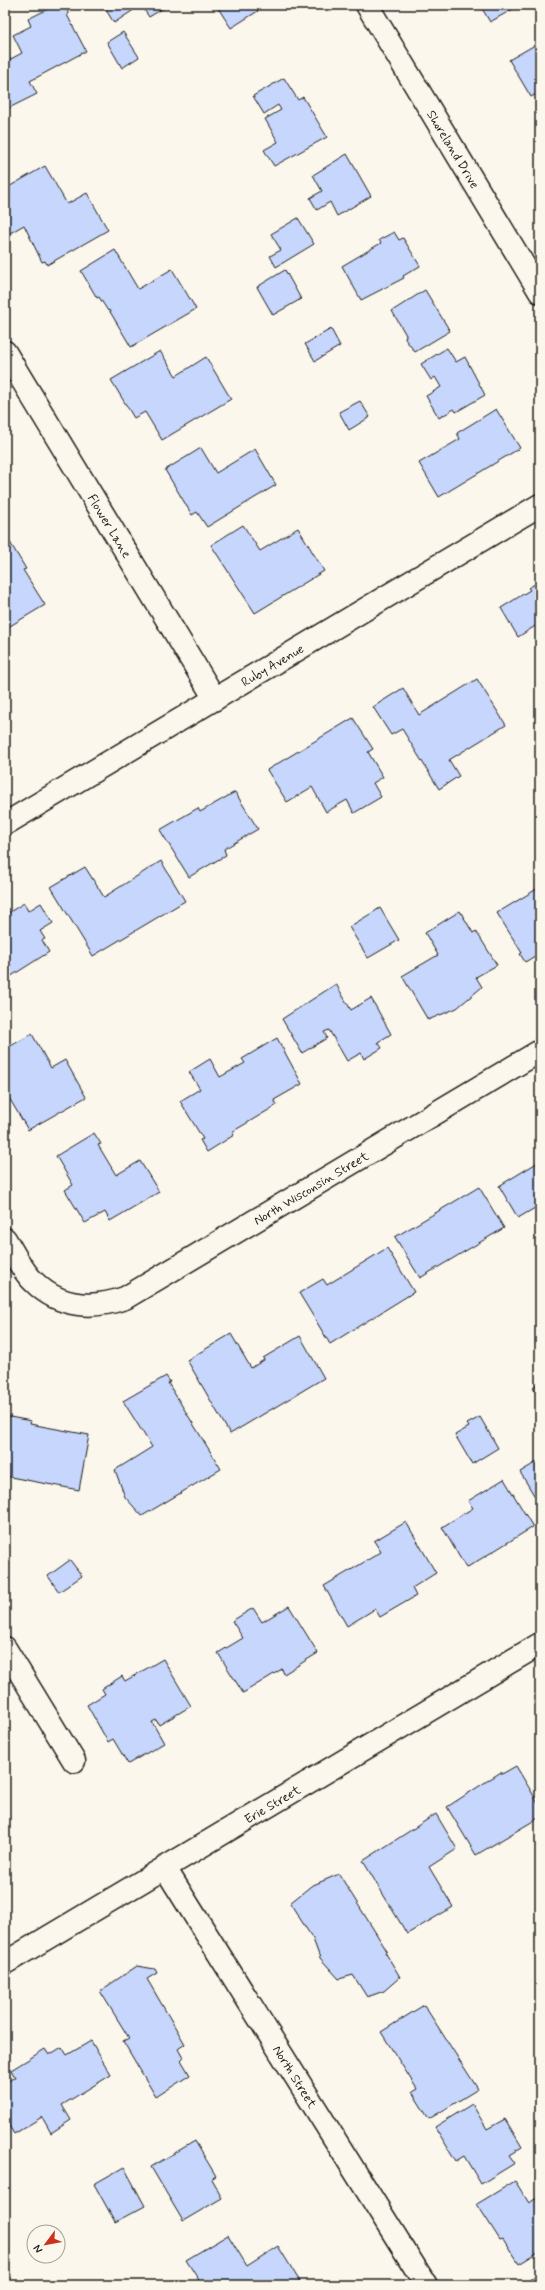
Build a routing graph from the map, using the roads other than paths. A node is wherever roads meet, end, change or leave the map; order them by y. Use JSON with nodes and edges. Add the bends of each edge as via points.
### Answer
{"nodes":[{"id":1,"x":367,"y":5,"type":"edge"},
{"id":2,"x":540,"y":292,"type":"edge"},
{"id":3,"x":5,"y":352,"type":"edge"},
{"id":4,"x":540,"y":505,"type":"edge"},
{"id":5,"x":215,"y":699,"type":"junction"},
{"id":6,"x":5,"y":824,"type":"edge"},
{"id":7,"x":540,"y":1051,"type":"edge"},
{"id":8,"x":5,"y":1239,"type":"edge"},
{"id":9,"x":540,"y":1644,"type":"edge"},
{"id":10,"x":5,"y":1648,"type":"edge"},
{"id":11,"x":74,"y":1761,"type":"dead end"},
{"id":12,"x":165,"y":1868,"type":"junction"},
{"id":13,"x":5,"y":1963,"type":"edge"},
{"id":14,"x":426,"y":2285,"type":"edge"}],
"edges":[{"from":1,"to":2,"type":"street","name":"Shoreland Drive"},
{"from":3,"to":5,"type":"street","name":"Flower Lane"},
{"from":4,"to":5,"type":"street","name":"Ruby Avenue"},
{"from":5,"to":6,"type":"street","name":"Ruby Avenue"},
{"from":7,"to":8,"type":"street","name":"North Wisconsin Street","via":[[125,1298],[106,1304],[84,1306],[57,1298],[34,1283]]},
{"from":9,"to":12,"type":"street","name":"Erie Street"},
{"from":10,"to":11,"type":"street"},
{"from":12,"to":13,"type":"street","name":"Erie Street"},
{"from":12,"to":14,"type":"street","name":"North Street"}]}
